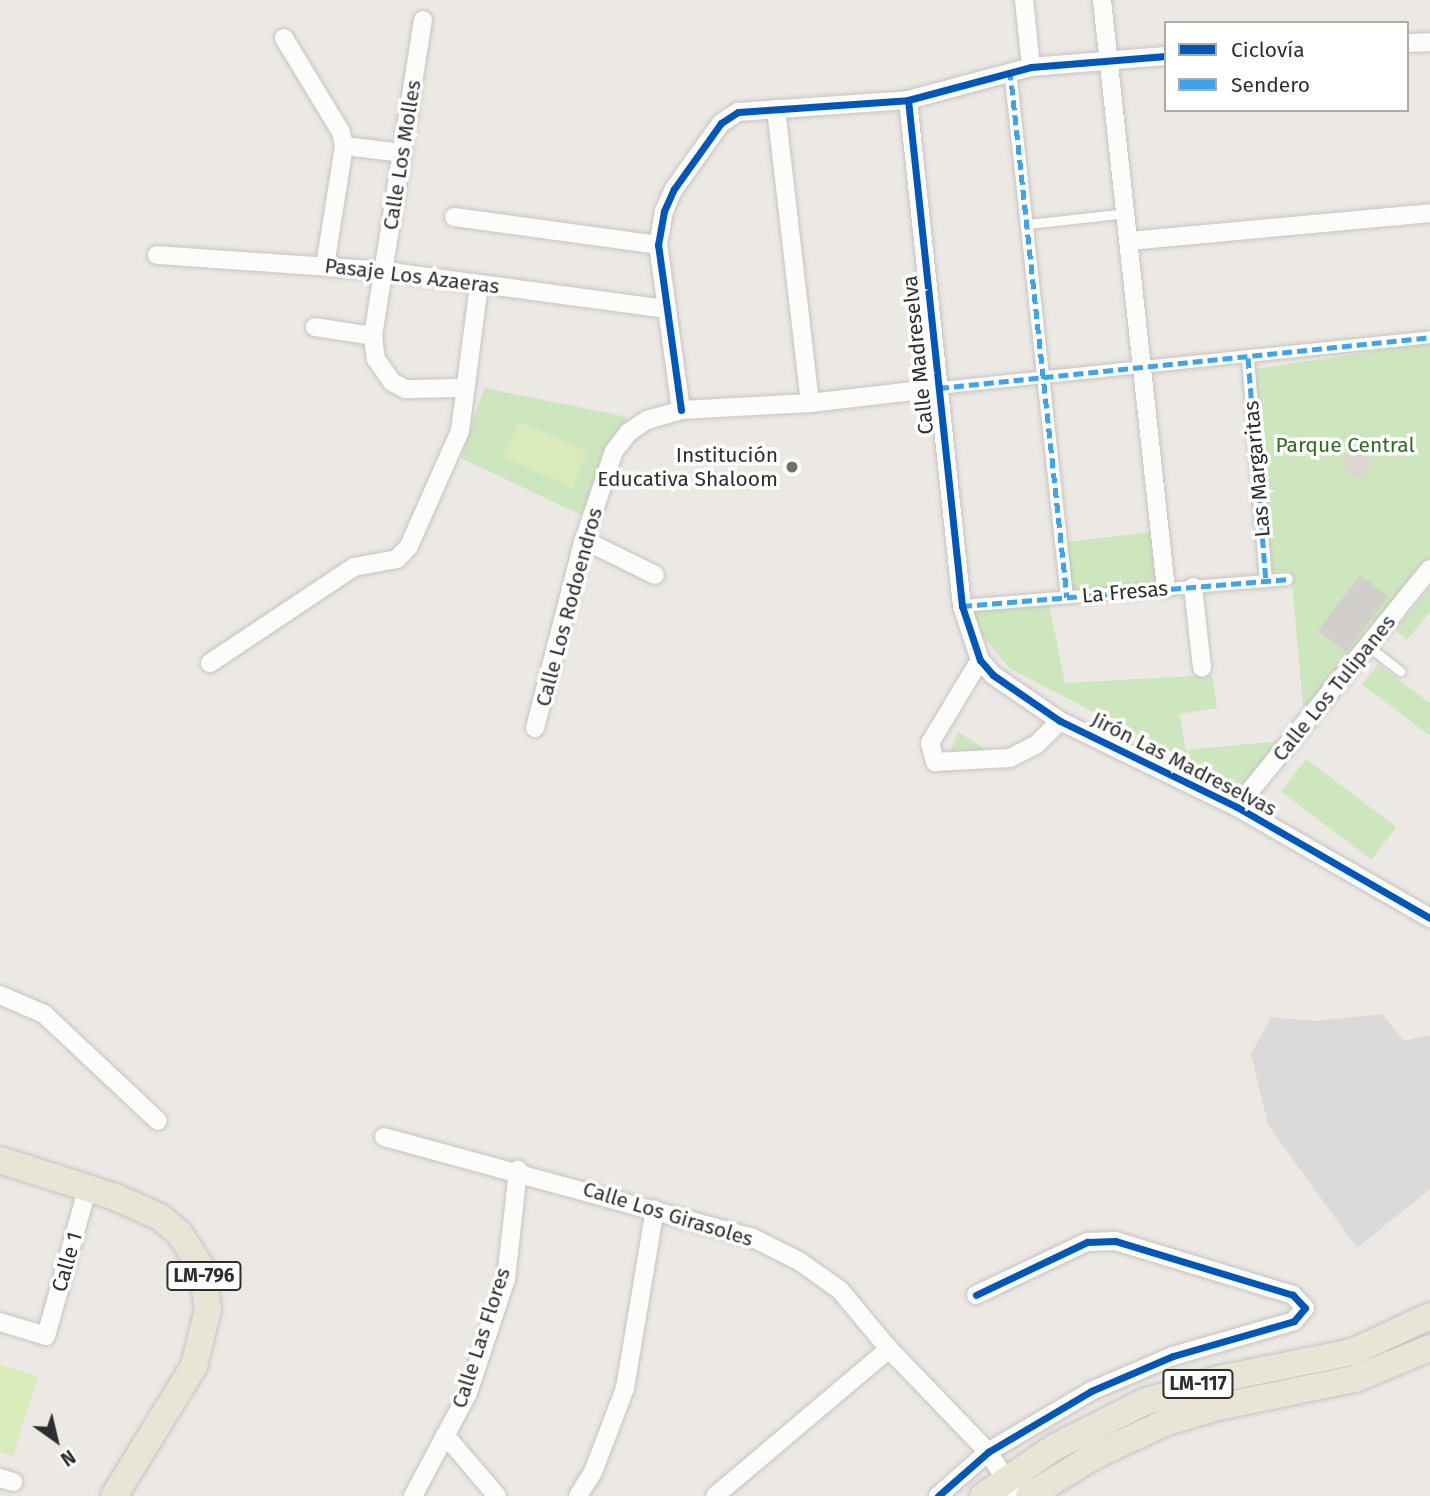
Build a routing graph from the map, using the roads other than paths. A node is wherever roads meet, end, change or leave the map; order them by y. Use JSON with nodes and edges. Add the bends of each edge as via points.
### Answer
{"nodes":[{"id":1,"x":1024,"y":0,"type":"edge"},
{"id":2,"x":1102,"y":0,"type":"edge"},
{"id":3,"x":422,"y":20,"type":"dead end"},
{"id":4,"x":284,"y":38,"type":"dead end"},
{"id":5,"x":1430,"y":42,"type":"edge"},
{"id":6,"x":1409,"y":43,"type":"edge"},
{"id":7,"x":1164,"y":56,"type":"edge"},
{"id":8,"x":1110,"y":59,"type":"junction"},
{"id":9,"x":1031,"y":67,"type":"junction"},
{"id":10,"x":1010,"y":70,"type":"junction"},
{"id":11,"x":908,"y":100,"type":"junction"},
{"id":12,"x":776,"y":109,"type":"junction"},
{"id":13,"x":344,"y":146,"type":"junction"},
{"id":14,"x":402,"y":153,"type":"junction"},
{"id":15,"x":1127,"y":213,"type":"junction"},
{"id":16,"x":1430,"y":213,"type":"edge"},
{"id":17,"x":454,"y":217,"type":"dead end"},
{"id":18,"x":1028,"y":224,"type":"junction"},
{"id":19,"x":1130,"y":241,"type":"junction"},
{"id":20,"x":658,"y":245,"type":"junction"},
{"id":21,"x":157,"y":255,"type":"dead end"},
{"id":22,"x":325,"y":265,"type":"junction"},
{"id":23,"x":384,"y":271,"type":"junction"},
{"id":24,"x":479,"y":284,"type":"junction"},
{"id":25,"x":665,"y":309,"type":"junction"},
{"id":26,"x":315,"y":327,"type":"dead end"},
{"id":27,"x":373,"y":336,"type":"junction"},
{"id":28,"x":1430,"y":337,"type":"edge"},
{"id":29,"x":1248,"y":358,"type":"junction"},
{"id":30,"x":1143,"y":366,"type":"junction"},
{"id":31,"x":1046,"y":377,"type":"junction"},
{"id":32,"x":464,"y":388,"type":"junction"},
{"id":33,"x":939,"y":388,"type":"junction"},
{"id":34,"x":810,"y":403,"type":"junction"},
{"id":35,"x":681,"y":410,"type":"junction"},
{"id":36,"x":584,"y":540,"type":"junction"},
{"id":37,"x":1430,"y":569,"type":"edge"},
{"id":38,"x":655,"y":575,"type":"dead end"},
{"id":39,"x":1287,"y":579,"type":"dead end"},
{"id":40,"x":1266,"y":580,"type":"junction"},
{"id":41,"x":1193,"y":587,"type":"junction"},
{"id":42,"x":1166,"y":589,"type":"junction"},
{"id":43,"x":1067,"y":597,"type":"junction"},
{"id":44,"x":962,"y":606,"type":"junction"},
{"id":45,"x":1368,"y":646,"type":"junction"},
{"id":46,"x":980,"y":660,"type":"junction"},
{"id":47,"x":210,"y":663,"type":"dead end"},
{"id":48,"x":1202,"y":667,"type":"dead end"},
{"id":49,"x":1400,"y":671,"type":"dead end"},
{"id":50,"x":1060,"y":721,"type":"junction"},
{"id":51,"x":536,"y":728,"type":"dead end"},
{"id":52,"x":1237,"y":807,"type":"junction"},
{"id":53,"x":1430,"y":918,"type":"edge"},
{"id":54,"x":0,"y":995,"type":"edge"},
{"id":55,"x":158,"y":1121,"type":"dead end"},
{"id":56,"x":384,"y":1137,"type":"dead end"},
{"id":57,"x":0,"y":1160,"type":"edge"},
{"id":58,"x":518,"y":1170,"type":"junction"},
{"id":59,"x":88,"y":1187,"type":"junction"},
{"id":60,"x":655,"y":1209,"type":"junction"},
{"id":61,"x":976,"y":1295,"type":"dead end"},
{"id":62,"x":1430,"y":1316,"type":"edge"},
{"id":63,"x":0,"y":1322,"type":"edge"},
{"id":64,"x":1430,"y":1348,"type":"edge"},
{"id":65,"x":889,"y":1349,"type":"junction"},
{"id":66,"x":445,"y":1436,"type":"junction"},
{"id":67,"x":988,"y":1452,"type":"junction"},
{"id":68,"x":1012,"y":1486,"type":"edge"},
{"id":69,"x":114,"y":1496,"type":"edge"},
{"id":70,"x":412,"y":1496,"type":"edge"},
{"id":71,"x":497,"y":1496,"type":"edge"},
{"id":72,"x":579,"y":1496,"type":"edge"},
{"id":73,"x":715,"y":1496,"type":"edge"},
{"id":74,"x":938,"y":1496,"type":"edge"},
{"id":75,"x":984,"y":1496,"type":"edge"},
{"id":76,"x":1029,"y":1496,"type":"edge"}],
"edges":[{"from":1,"to":9,"type":"street"},
{"from":2,"to":8,"type":"street"},
{"from":3,"to":14,"type":"street","name":"Calle Los Molles"},
{"from":4,"to":13,"type":"street","via":[[334,117]]},
{"from":5,"to":6,"type":"street"},
{"from":7,"to":8,"type":"street"},
{"from":8,"to":9,"type":"street"},
{"from":8,"to":15,"type":"street"},
{"from":9,"to":10,"type":"street"},
{"from":10,"to":11,"type":"street"},
{"from":10,"to":18,"type":"street"},
{"from":11,"to":12,"type":"street"},
{"from":11,"to":33,"type":"street","name":"Calle Madreselva"},
{"from":12,"to":20,"type":"street","via":[[738,112],[721,123],[674,189],[664,211]]},
{"from":12,"to":34,"type":"street"},
{"from":13,"to":14,"type":"street"},
{"from":13,"to":22,"type":"street"},
{"from":14,"to":23,"type":"street","name":"Calle Los Molles"},
{"from":15,"to":18,"type":"lane"},
{"from":15,"to":19,"type":"street"},
{"from":16,"to":19,"type":"street"},
{"from":17,"to":20,"type":"street"},
{"from":18,"to":31,"type":"street"},
{"from":19,"to":30,"type":"street"},
{"from":20,"to":25,"type":"street"},
{"from":21,"to":22,"type":"street","name":"Pasaje Los Azaeras"},
{"from":22,"to":23,"type":"street","name":"Pasaje Los Azaeras"},
{"from":23,"to":24,"type":"street","name":"Pasaje Los Azaeras"},
{"from":23,"to":27,"type":"street","name":"Calle Los Molles"},
{"from":24,"to":25,"type":"street","name":"Pasaje Los Azaeras"},
{"from":24,"to":32,"type":"street"},
{"from":25,"to":35,"type":"street"},
{"from":26,"to":27,"type":"street"},
{"from":27,"to":32,"type":"street","name":"Calle Los Molles","via":[[383,371],[405,389]]},
{"from":28,"to":29,"type":"street"},
{"from":29,"to":30,"type":"street"},
{"from":29,"to":40,"type":"street","name":"Las Margaritas"},
{"from":30,"to":31,"type":"street"},
{"from":30,"to":42,"type":"street"},
{"from":31,"to":33,"type":"street"},
{"from":31,"to":43,"type":"street"},
{"from":32,"to":47,"type":"street","via":[[460,431],[402,555],[354,567]]},
{"from":33,"to":34,"type":"street","name":"Calle Los Rodoendros"},
{"from":33,"to":44,"type":"street","name":"Calle Madreselva"},
{"from":34,"to":35,"type":"street","name":"Calle Los Rodoendros"},
{"from":35,"to":36,"type":"street","name":"Calle Los Rodoendros","via":[[648,420],[629,432],[614,451]]},
{"from":36,"to":38,"type":"street"},
{"from":36,"to":51,"type":"street","name":"Calle Los Rodoendros"},
{"from":37,"to":45,"type":"street","name":"Calle Los Tulipanes"},
{"from":39,"to":40,"type":"street","name":"La Fresas"},
{"from":40,"to":41,"type":"street","name":"La Fresas"},
{"from":41,"to":42,"type":"street","name":"La Fresas"},
{"from":41,"to":48,"type":"street"},
{"from":42,"to":43,"type":"street","name":"La Fresas"},
{"from":43,"to":44,"type":"street","name":"La Fresas"},
{"from":44,"to":46,"type":"street","name":"Jirón Las Madreselvas"},
{"from":45,"to":49,"type":"lane"},
{"from":45,"to":52,"type":"street","name":"Calle Los Tulipanes"},
{"from":46,"to":50,"type":"street","name":"Jirón Las Madreselvas","via":[[993,675]]},
{"from":46,"to":50,"type":"street","via":[[930,743],[931,758],[946,765],[1010,758],[1035,746]]},
{"from":50,"to":52,"type":"street","name":"Jirón Las Madreselvas"},
{"from":52,"to":53,"type":"street","name":"Jirón Las Madreselvas"},
{"from":54,"to":55,"type":"street","via":[[44,1014]]},
{"from":56,"to":58,"type":"street","name":"Calle Los Girasoles"},
{"from":57,"to":59,"type":"main road","number":"LM-796"},
{"from":58,"to":60,"type":"street","name":"Calle Los Girasoles"},
{"from":58,"to":66,"type":"street","name":"Calle Las Flores","via":[[506,1279],[468,1393]]},
{"from":59,"to":63,"type":"street","name":"Calle 1","via":[[46,1336]]},
{"from":59,"to":69,"type":"main road","number":"LM-796","via":[[146,1210],[170,1225],[195,1256],[208,1296],[206,1328],[194,1366]]},
{"from":60,"to":65,"type":"street","name":"Calle Los Girasoles","via":[[753,1238],[799,1261],[840,1290]]},
{"from":60,"to":72,"type":"street","via":[[625,1388]]},
{"from":61,"to":67,"type":"street","via":[[1087,1242],[1115,1241],[1293,1295],[1305,1308],[1294,1321],[1129,1373]]},
{"from":62,"to":68,"type":"main road","number":"LM-117","via":[[1352,1352],[1219,1379],[1144,1402],[1085,1429]]},
{"from":64,"to":76,"type":"main road","number":"LM-117","via":[[1355,1380],[1218,1406],[1164,1423],[1094,1456]]},
{"from":65,"to":67,"type":"street","name":"Calle Los Girasoles"},
{"from":65,"to":73,"type":"street"},
{"from":66,"to":70,"type":"street","name":"Calle Las Flores"},
{"from":66,"to":71,"type":"street"},
{"from":67,"to":68,"type":"street","name":"Calle Los Girasoles"},
{"from":67,"to":74,"type":"street"},
{"from":68,"to":75,"type":"main road","number":"LM-117"}]}
